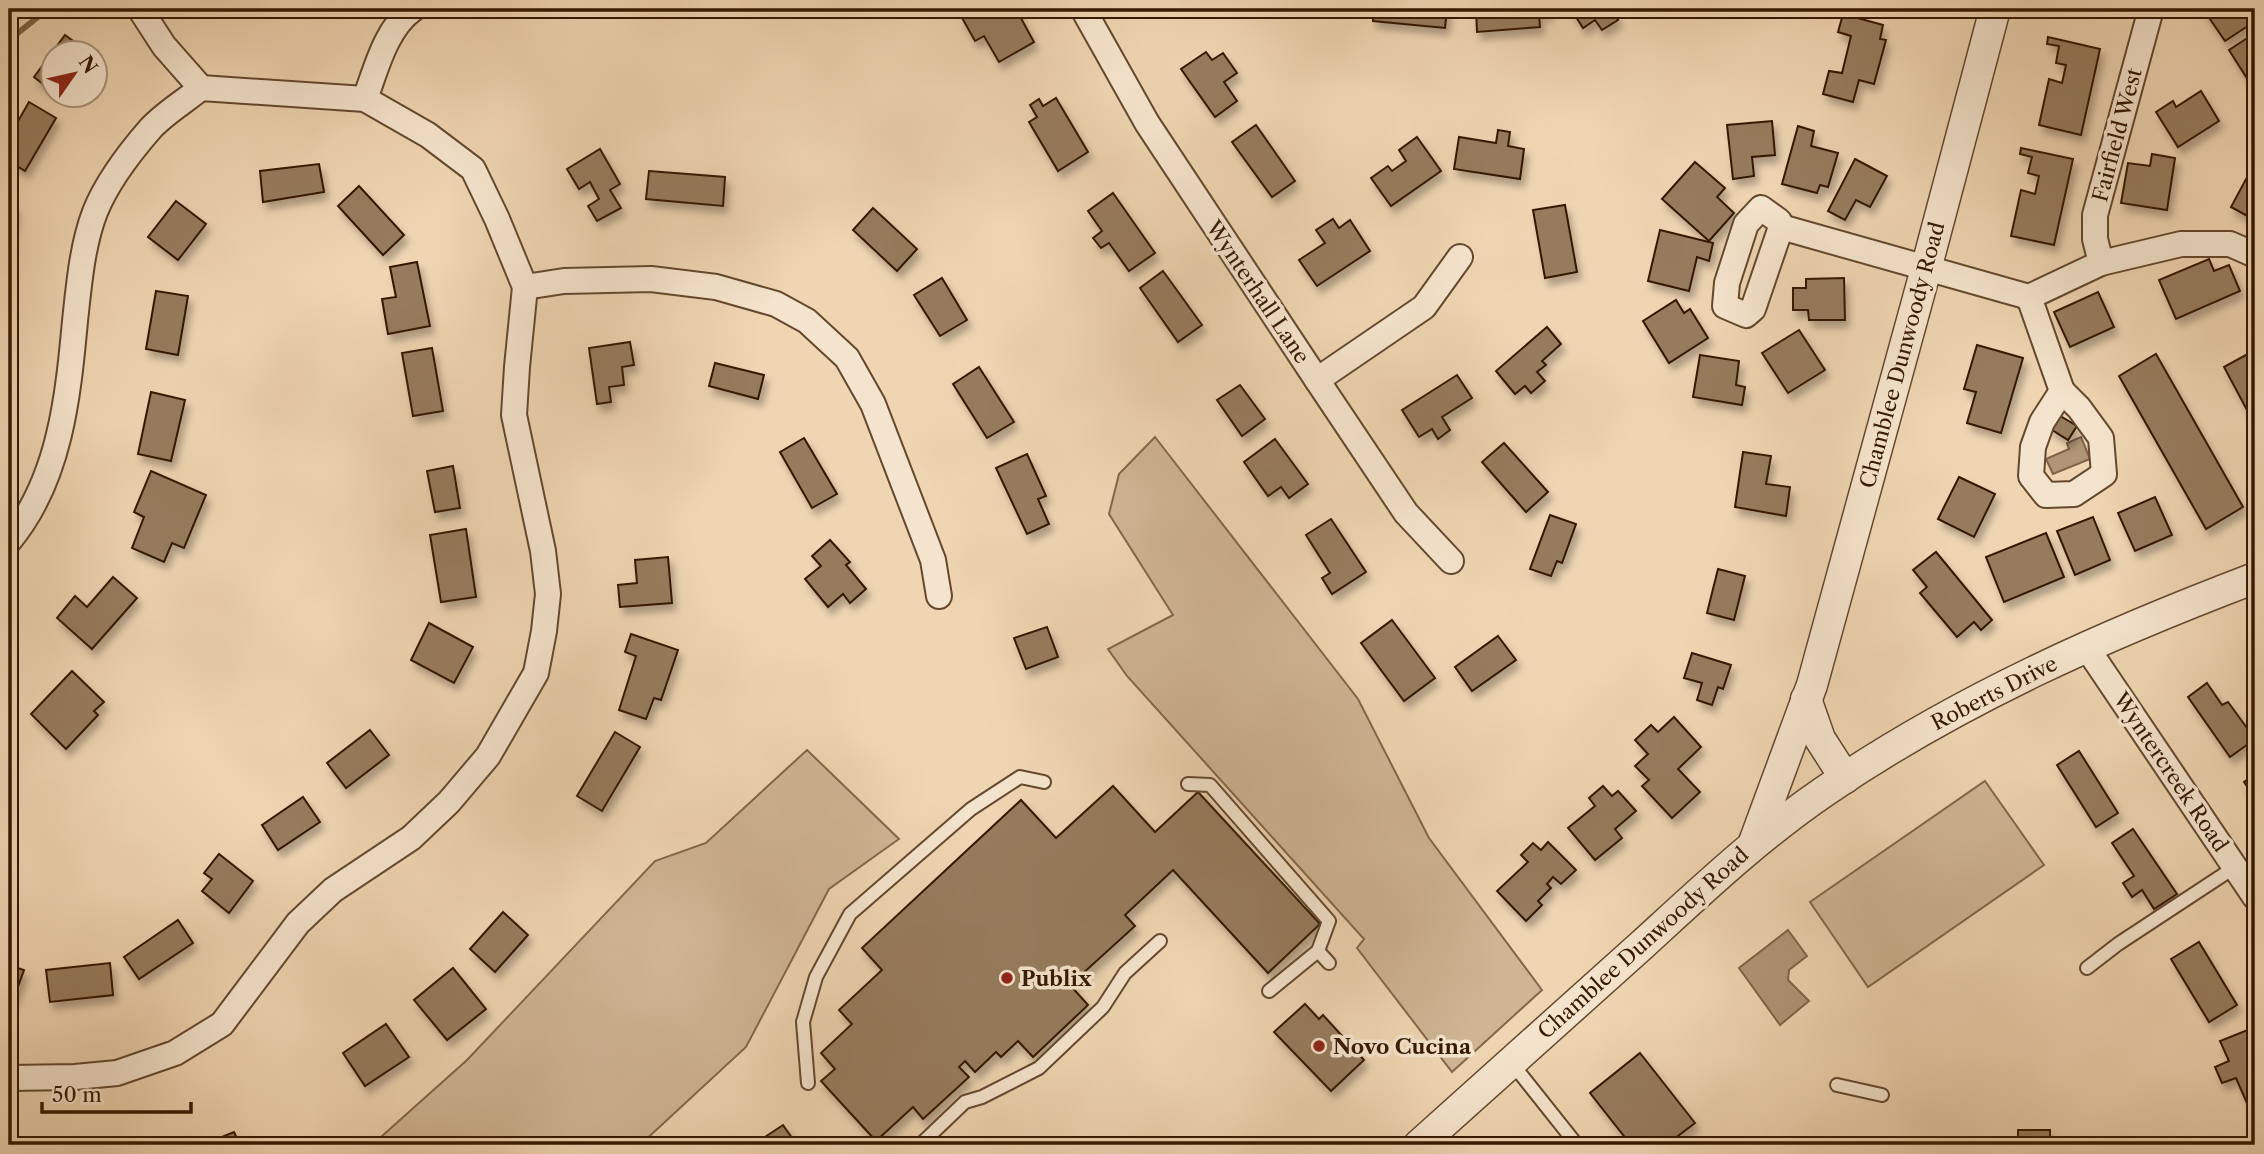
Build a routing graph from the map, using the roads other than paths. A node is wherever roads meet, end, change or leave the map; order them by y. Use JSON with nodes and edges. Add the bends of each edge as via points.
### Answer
{"nodes":[{"id":1,"x":140,"y":9,"type":"edge"},
{"id":2,"x":412,"y":9,"type":"edge"},
{"id":3,"x":1083,"y":9,"type":"edge"},
{"id":4,"x":1995,"y":9,"type":"edge"},
{"id":5,"x":2151,"y":9,"type":"edge"},
{"id":6,"x":201,"y":88,"type":"junction"},
{"id":7,"x":365,"y":99,"type":"junction"},
{"id":8,"x":1781,"y":227,"type":"dead end"},
{"id":9,"x":2255,"y":255,"type":"edge"},
{"id":10,"x":1460,"y":257,"type":"dead end"},
{"id":11,"x":2101,"y":263,"type":"junction"},
{"id":12,"x":1926,"y":269,"type":"junction"},
{"id":13,"x":525,"y":287,"type":"junction"},
{"id":14,"x":2029,"y":297,"type":"junction"},
{"id":15,"x":1317,"y":380,"type":"junction"},
{"id":16,"x":2062,"y":391,"type":"dead end"},
{"id":17,"x":9,"y":541,"type":"edge"},
{"id":18,"x":1451,"y":561,"type":"dead end"},
{"id":19,"x":2255,"y":578,"type":"edge"},
{"id":20,"x":939,"y":596,"type":"dead end"},
{"id":21,"x":2087,"y":648,"type":"junction"},
{"id":22,"x":1806,"y":699,"type":"junction"},
{"id":23,"x":1845,"y":778,"type":"junction"},
{"id":24,"x":1044,"y":782,"type":"dead end"},
{"id":25,"x":1188,"y":784,"type":"dead end"},
{"id":26,"x":1753,"y":845,"type":"junction"},
{"id":27,"x":2235,"y":867,"type":"junction"},
{"id":28,"x":2255,"y":897,"type":"edge"},
{"id":29,"x":1160,"y":941,"type":"dead end"},
{"id":30,"x":1318,"y":951,"type":"junction"},
{"id":31,"x":1329,"y":963,"type":"dead end"},
{"id":32,"x":2087,"y":968,"type":"dead end"},
{"id":33,"x":1269,"y":991,"type":"dead end"},
{"id":34,"x":1511,"y":1062,"type":"junction"},
{"id":35,"x":9,"y":1078,"type":"edge"},
{"id":36,"x":808,"y":1083,"type":"dead end"},
{"id":37,"x":1837,"y":1085,"type":"dead end"},
{"id":38,"x":1882,"y":1095,"type":"dead end"},
{"id":39,"x":920,"y":1145,"type":"edge"},
{"id":40,"x":1419,"y":1145,"type":"edge"},
{"id":41,"x":1577,"y":1145,"type":"edge"}],
"edges":[{"from":1,"to":6,"type":"street","via":[[164,46]]},
{"from":2,"to":7,"type":"street","via":[[402,16],[385,47]]},
{"from":3,"to":15,"type":"street","name":"Wynterhall Lane","via":[[1147,124]]},
{"from":4,"to":12,"type":"street","name":"Chamblee Dunwoody Road"},
{"from":5,"to":11,"type":"street","name":"Fairfield West","via":[[2095,215]]},
{"from":6,"to":7,"type":"street"},
{"from":6,"to":17,"type":"street","via":[[152,127],[113,178],[95,212],[80,271],[63,420],[45,484]]},
{"from":7,"to":13,"type":"street","via":[[428,135],[472,169]]},
{"from":8,"to":12,"type":"street"},
{"from":9,"to":11,"type":"street","via":[[2230,244],[2181,244]]},
{"from":10,"to":15,"type":"street","via":[[1424,307]]},
{"from":11,"to":14,"type":"street"},
{"from":12,"to":14,"type":"street"},
{"from":12,"to":22,"type":"street","name":"Chamblee Dunwoody Road"},
{"from":13,"to":20,"type":"street","via":[[564,281],[651,279],[716,287],[776,304],[807,321],[847,358],[873,404],[933,560]]},
{"from":13,"to":35,"type":"street","via":[[514,415],[548,594],[536,673],[488,756],[411,838],[333,890],[298,923],[222,1024],[175,1054],[117,1073]]},
{"from":14,"to":16,"type":"street"},
{"from":15,"to":18,"type":"street","name":"Wynterhall Lane","via":[[1406,513]]},
{"from":19,"to":21,"type":"street","name":"Roberts Drive"},
{"from":21,"to":23,"type":"street","name":"Roberts Drive","via":[[1930,724]]},
{"from":21,"to":27,"type":"street","name":"Wyntercreek Road"},
{"from":22,"to":23,"type":"street","via":[[1820,739]]},
{"from":22,"to":26,"type":"street","name":"Chamblee Dunwoody Road"},
{"from":23,"to":26,"type":"street","name":"Roberts Drive"},
{"from":24,"to":36,"type":"lane","via":[[1020,776],[971,809],[850,914],[816,977],[803,1022]]},
{"from":25,"to":30,"type":"lane","via":[[1210,785],[1329,921]]},
{"from":26,"to":34,"type":"street","name":"Chamblee Dunwoody Road"},
{"from":27,"to":28,"type":"street","name":"Wyntercreek Road"},
{"from":27,"to":32,"type":"lane"},
{"from":29,"to":39,"type":"lane","via":[[1125,973],[1103,1007],[1038,1068],[965,1102]]},
{"from":30,"to":31,"type":"lane"},
{"from":30,"to":33,"type":"lane"},
{"from":34,"to":40,"type":"street","name":"Chamblee Dunwoody Road"},
{"from":34,"to":41,"type":"lane"},
{"from":37,"to":38,"type":"lane"}]}
